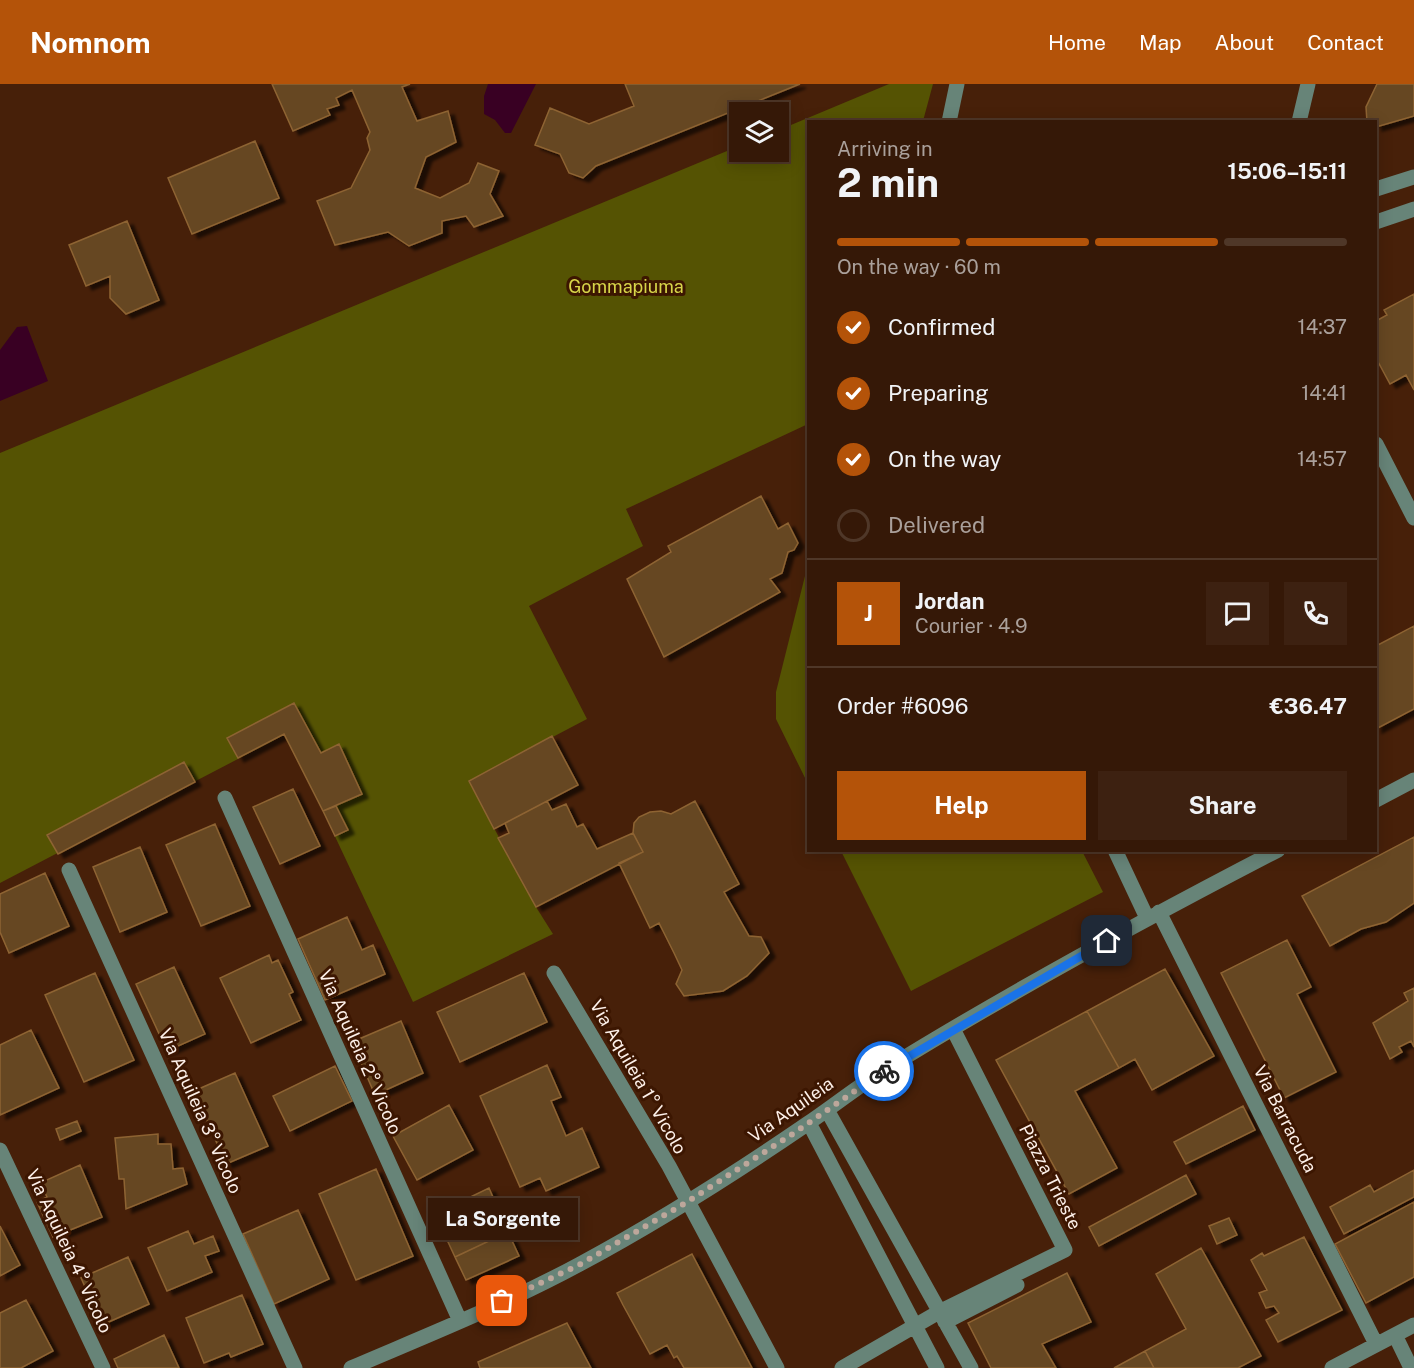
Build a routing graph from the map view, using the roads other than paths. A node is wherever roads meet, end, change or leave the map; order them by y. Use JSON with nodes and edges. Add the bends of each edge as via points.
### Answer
{"nodes":[{"id":1,"x":957,"y":84,"type":"edge"},
{"id":2,"x":1308,"y":84,"type":"edge"},
{"id":3,"x":949,"y":120,"type":"edge"},
{"id":4,"x":1299,"y":120,"type":"edge"},
{"id":5,"x":1414,"y":177,"type":"edge"},
{"id":6,"x":1377,"y":189,"type":"edge"},
{"id":7,"x":1414,"y":209,"type":"edge"},
{"id":8,"x":1377,"y":222,"type":"edge"},
{"id":9,"x":1377,"y":446,"type":"edge"},
{"id":10,"x":1414,"y":519,"type":"edge"},
{"id":11,"x":1414,"y":780,"type":"edge"},
{"id":12,"x":225,"y":798,"type":"dead end"},
{"id":13,"x":1377,"y":799,"type":"edge"},
{"id":14,"x":1116,"y":852,"type":"edge"},
{"id":15,"x":1274,"y":852,"type":"edge"},
{"id":16,"x":69,"y":870,"type":"dead end"},
{"id":17,"x":1153,"y":915,"type":"junction"},
{"id":18,"x":555,"y":972,"type":"dead end"},
{"id":19,"x":957,"y":1027,"type":"junction"},
{"id":20,"x":827,"y":1110,"type":"junction"},
{"id":21,"x":809,"y":1123,"type":"junction"},
{"id":22,"x":0,"y":1150,"type":"edge"},
{"id":23,"x":687,"y":1202,"type":"junction"},
{"id":24,"x":942,"y":1317,"type":"junction"},
{"id":25,"x":460,"y":1321,"type":"junction"},
{"id":26,"x":1414,"y":1325,"type":"edge"},
{"id":27,"x":915,"y":1328,"type":"junction"},
{"id":28,"x":1395,"y":1335,"type":"junction"},
{"id":29,"x":1376,"y":1344,"type":"junction"},
{"id":30,"x":103,"y":1368,"type":"edge"},
{"id":31,"x":296,"y":1368,"type":"edge"},
{"id":32,"x":351,"y":1368,"type":"edge"},
{"id":33,"x":777,"y":1368,"type":"edge"},
{"id":34,"x":842,"y":1368,"type":"edge"},
{"id":35,"x":937,"y":1368,"type":"edge"},
{"id":36,"x":971,"y":1368,"type":"edge"},
{"id":37,"x":1332,"y":1368,"type":"edge"},
{"id":38,"x":1412,"y":1368,"type":"edge"}],
"edges":[{"from":1,"to":3,"type":"street"},
{"from":2,"to":4,"type":"street"},
{"from":5,"to":6,"type":"street"},
{"from":7,"to":8,"type":"street"},
{"from":9,"to":10,"type":"street"},
{"from":11,"to":13,"type":"street"},
{"from":12,"to":25,"type":"street","name":"Via Aquileia 2° Vicolo"},
{"from":14,"to":17,"type":"street","name":"Via Barracuda"},
{"from":15,"to":17,"type":"street","name":"Via Aquileia"},
{"from":16,"to":31,"type":"street","name":"Via Aquileia 3° Vicolo"},
{"from":17,"to":19,"type":"street","name":"Via Aquileia"},
{"from":17,"to":29,"type":"street","name":"Via Barracuda"},
{"from":18,"to":23,"type":"street","name":"Via Aquileia 1° Vicolo"},
{"from":19,"to":20,"type":"street","name":"Via Aquileia"},
{"from":19,"to":24,"type":"street","via":[[1076,1255]]},
{"from":20,"to":21,"type":"street","name":"Via Aquileia"},
{"from":20,"to":24,"type":"street"},
{"from":21,"to":23,"type":"street","name":"Via Aquileia"},
{"from":21,"to":27,"type":"street"},
{"from":22,"to":30,"type":"street","name":"Via Aquileia 4° Vicolo"},
{"from":23,"to":25,"type":"street","name":"Via Aquileia","via":[[579,1265]]},
{"from":23,"to":33,"type":"street","name":"Via Aquileia 1° Vicolo"},
{"from":24,"to":27,"type":"street"},
{"from":24,"to":36,"type":"street"},
{"from":25,"to":32,"type":"street","name":"Via Aquileia"},
{"from":26,"to":28,"type":"street"},
{"from":27,"to":34,"type":"street"},
{"from":27,"to":35,"type":"street"},
{"from":28,"to":29,"type":"street"},
{"from":28,"to":38,"type":"street"},
{"from":29,"to":37,"type":"street"}]}
